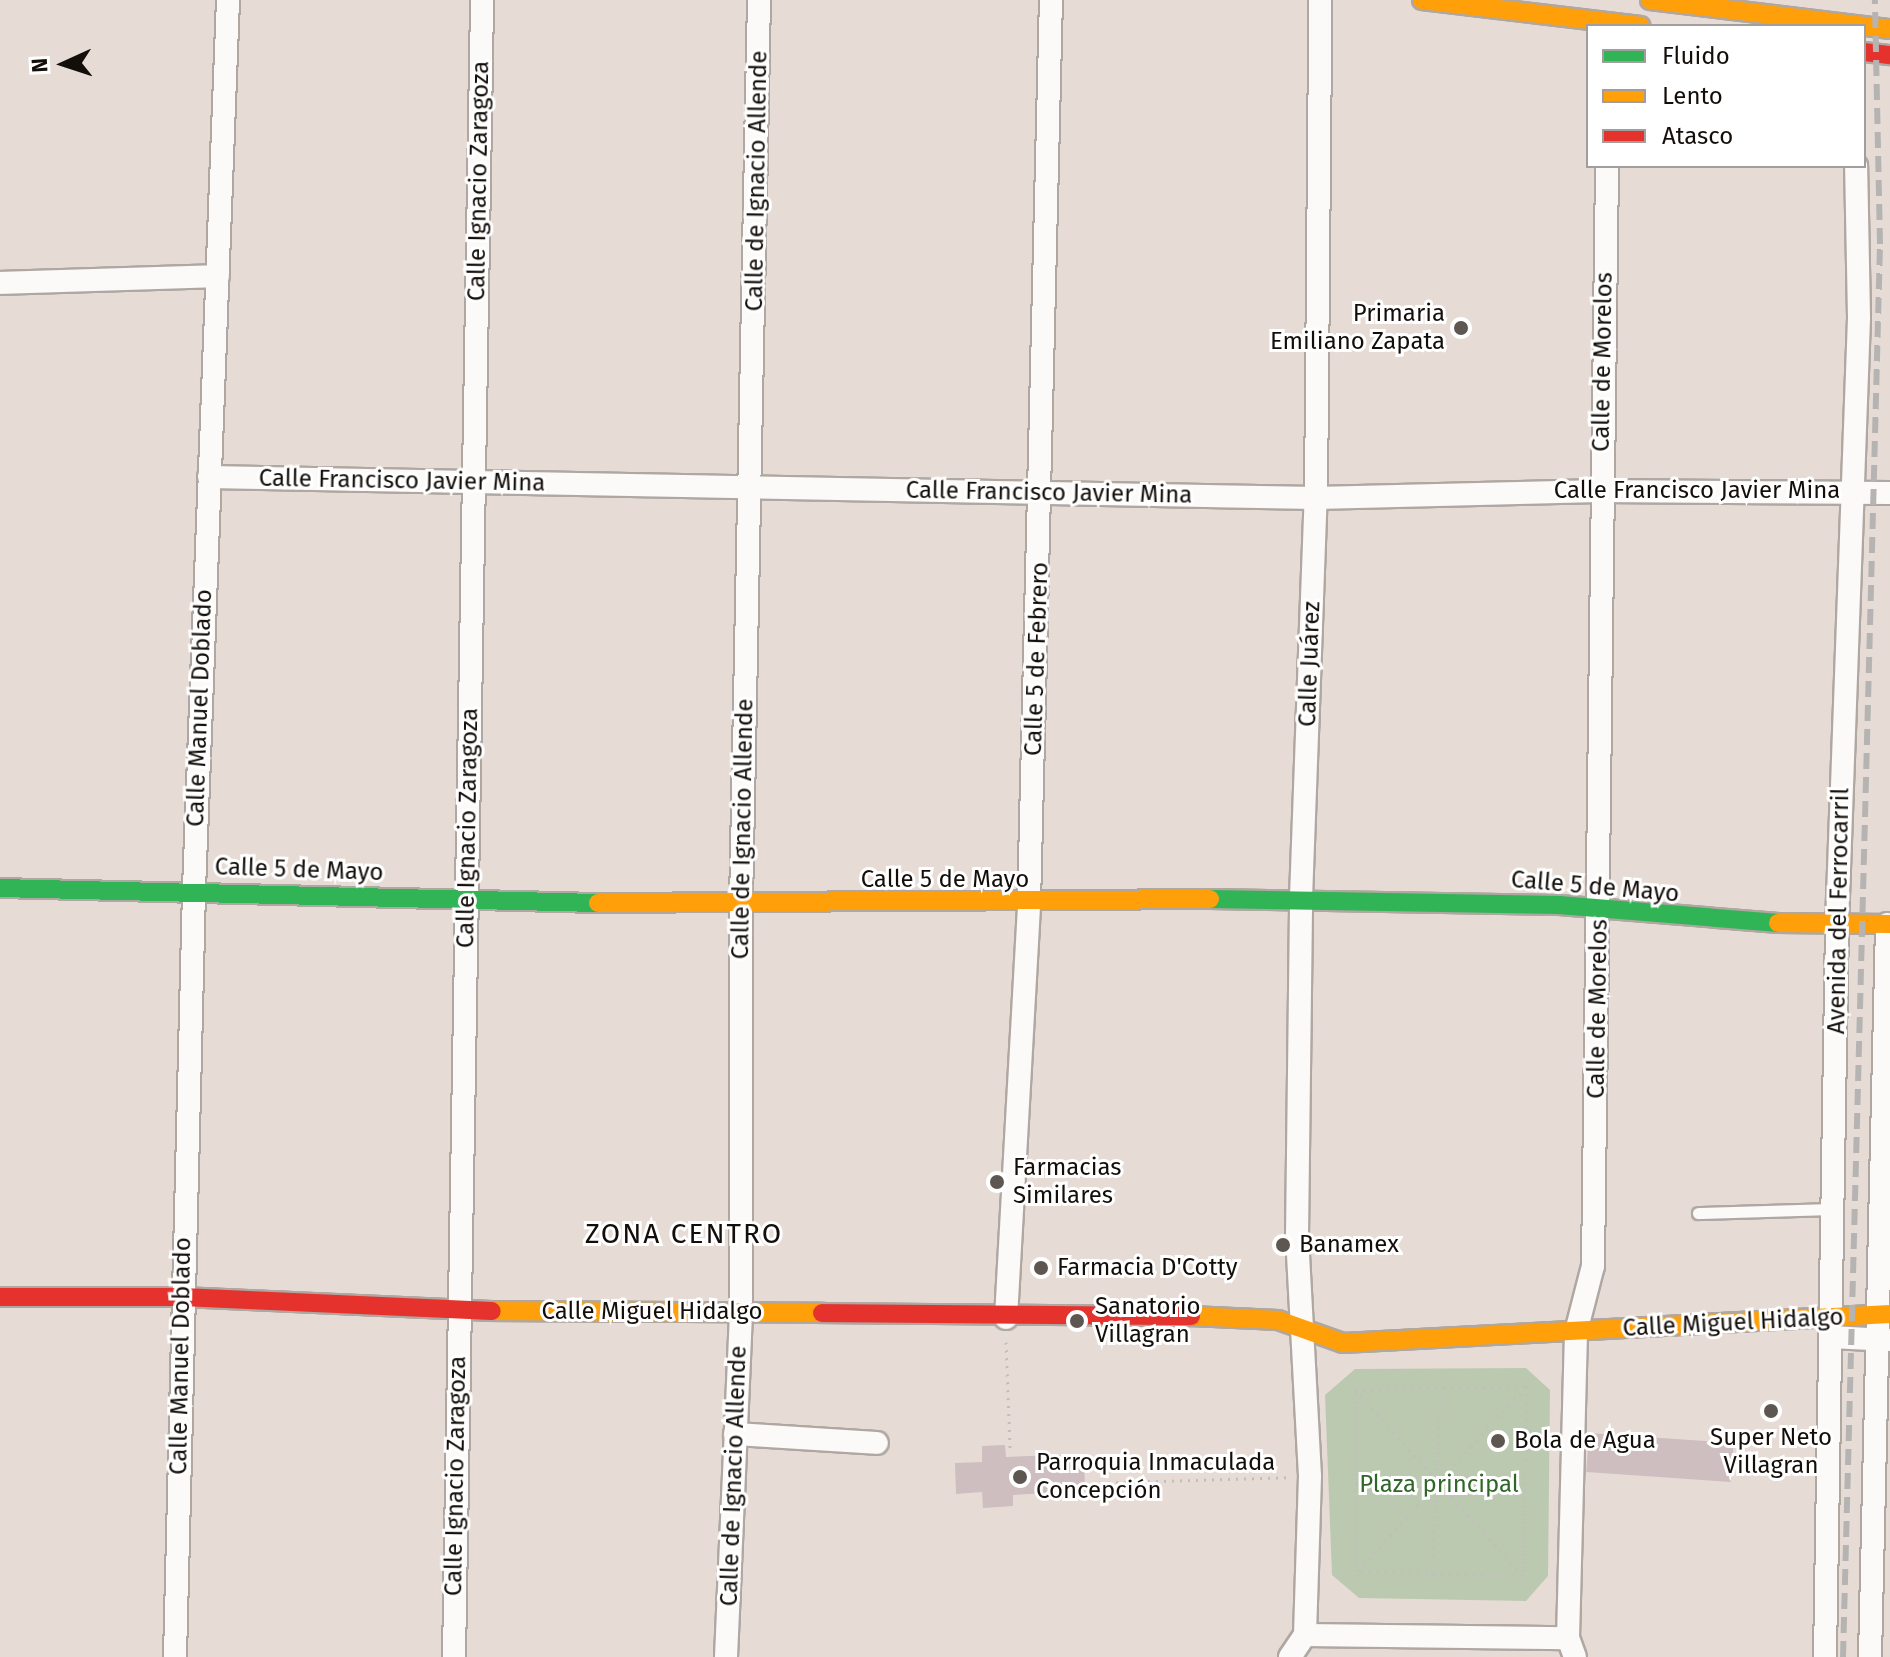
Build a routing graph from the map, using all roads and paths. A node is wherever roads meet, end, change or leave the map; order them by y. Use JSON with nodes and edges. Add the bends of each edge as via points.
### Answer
{"nodes":[{"id":1,"x":228,"y":0,"type":"edge"},
{"id":2,"x":482,"y":0,"type":"edge"},
{"id":3,"x":759,"y":0,"type":"edge"},
{"id":4,"x":1051,"y":0,"type":"edge"},
{"id":5,"x":1320,"y":0,"type":"edge"},
{"id":6,"x":1422,"y":0,"type":"edge"},
{"id":7,"x":1650,"y":0,"type":"edge"},
{"id":8,"x":1610,"y":16,"type":"edge"},
{"id":9,"x":1634,"y":24,"type":"edge"},
{"id":10,"x":1852,"y":24,"type":"edge"},
{"id":11,"x":1866,"y":26,"type":"edge"},
{"id":12,"x":1890,"y":29,"type":"edge"},
{"id":13,"x":1866,"y":52,"type":"edge"},
{"id":14,"x":1890,"y":55,"type":"edge"},
{"id":15,"x":1607,"y":168,"type":"edge"},
{"id":16,"x":1856,"y":168,"type":"edge"},
{"id":17,"x":218,"y":276,"type":"junction"},
{"id":18,"x":0,"y":283,"type":"edge"},
{"id":19,"x":209,"y":477,"type":"junction"},
{"id":20,"x":474,"y":482,"type":"junction"},
{"id":21,"x":748,"y":490,"type":"junction"},
{"id":22,"x":1851,"y":490,"type":"junction"},
{"id":23,"x":1042,"y":491,"type":"junction"},
{"id":24,"x":1600,"y":491,"type":"junction"},
{"id":25,"x":1890,"y":493,"type":"edge"},
{"id":26,"x":1316,"y":498,"type":"junction"},
{"id":27,"x":0,"y":888,"type":"edge"},
{"id":28,"x":194,"y":889,"type":"junction"},
{"id":29,"x":1301,"y":898,"type":"junction"},
{"id":30,"x":466,"y":901,"type":"junction"},
{"id":31,"x":741,"y":903,"type":"junction"},
{"id":32,"x":1029,"y":904,"type":"junction"},
{"id":33,"x":1599,"y":909,"type":"junction"},
{"id":34,"x":1837,"y":924,"type":"junction"},
{"id":35,"x":1888,"y":924,"type":"edge"},
{"id":36,"x":1834,"y":1209,"type":"junction"},
{"id":37,"x":1698,"y":1213,"type":"dead end"},
{"id":38,"x":0,"y":1297,"type":"edge"},
{"id":39,"x":182,"y":1297,"type":"junction"},
{"id":40,"x":459,"y":1311,"type":"junction"},
{"id":41,"x":741,"y":1312,"type":"junction"},
{"id":42,"x":1883,"y":1314,"type":"edge"},
{"id":43,"x":1006,"y":1318,"type":"junction"},
{"id":44,"x":1832,"y":1327,"type":"junction"},
{"id":45,"x":1303,"y":1329,"type":"junction"},
{"id":46,"x":1576,"y":1332,"type":"junction"},
{"id":47,"x":1883,"y":1340,"type":"edge"},
{"id":48,"x":1527,"y":1386,"type":"junction"},
{"id":49,"x":1441,"y":1388,"type":"junction"},
{"id":50,"x":1355,"y":1390,"type":"junction"},
{"id":51,"x":735,"y":1434,"type":"junction"},
{"id":52,"x":877,"y":1443,"type":"dead end"},
{"id":53,"x":1010,"y":1448,"type":"dead end"},
{"id":54,"x":1310,"y":1476,"type":"junction"},
{"id":55,"x":1525,"y":1480,"type":"junction"},
{"id":56,"x":1092,"y":1483,"type":"dead end"},
{"id":57,"x":1356,"y":1485,"type":"junction"},
{"id":58,"x":1438,"y":1488,"type":"junction"},
{"id":59,"x":1357,"y":1571,"type":"junction"},
{"id":60,"x":1432,"y":1573,"type":"junction"},
{"id":61,"x":1523,"y":1576,"type":"junction"},
{"id":62,"x":1305,"y":1635,"type":"junction"},
{"id":63,"x":1571,"y":1647,"type":"edge"},
{"id":64,"x":175,"y":1657,"type":"edge"},
{"id":65,"x":454,"y":1657,"type":"edge"},
{"id":66,"x":726,"y":1657,"type":"edge"},
{"id":67,"x":1290,"y":1657,"type":"edge"},
{"id":68,"x":1825,"y":1657,"type":"edge"},
{"id":69,"x":1870,"y":1657,"type":"edge"}],
"edges":[{"from":1,"to":17,"type":"street","name":"Calle Manuel Doblado"},
{"from":2,"to":20,"type":"street","name":"Calle Ignacio Zaragoza"},
{"from":3,"to":21,"type":"street","name":"Calle de Ignacio Allende"},
{"from":4,"to":23,"type":"street","name":"Calle 5 de Febrero"},
{"from":5,"to":26,"type":"street","name":"Calle Juárez"},
{"from":6,"to":8,"type":"street"},
{"from":7,"to":10,"type":"street"},
{"from":8,"to":9,"type":"street"},
{"from":11,"to":12,"type":"street"},
{"from":13,"to":14,"type":"street"},
{"from":15,"to":24,"type":"street","name":"Calle de Morelos"},
{"from":16,"to":22,"type":"street","name":"Avenida del Ferrocarril","via":[[1859,317]]},
{"from":17,"to":18,"type":"street"},
{"from":17,"to":19,"type":"street","name":"Calle Manuel Doblado"},
{"from":19,"to":20,"type":"street","name":"Calle Francisco Javier Mina"},
{"from":19,"to":28,"type":"street","name":"Calle Manuel Doblado"},
{"from":20,"to":21,"type":"street","name":"Calle Francisco Javier Mina"},
{"from":20,"to":30,"type":"street","name":"Calle Ignacio Zaragoza"},
{"from":21,"to":23,"type":"street","name":"Calle Francisco Javier Mina"},
{"from":21,"to":31,"type":"street","name":"Calle de Ignacio Allende"},
{"from":22,"to":24,"type":"street","name":"Calle Francisco Javier Mina"},
{"from":22,"to":25,"type":"street","name":"Calle Francisco Javier Mina"},
{"from":22,"to":34,"type":"street","name":"Avenida del Ferrocarril"},
{"from":23,"to":26,"type":"street","name":"Calle Francisco Javier Mina"},
{"from":23,"to":32,"type":"street","name":"Calle 5 de Febrero"},
{"from":24,"to":26,"type":"street","name":"Calle Francisco Javier Mina"},
{"from":24,"to":33,"type":"street","name":"Calle de Morelos"},
{"from":26,"to":29,"type":"street","name":"Calle Juárez"},
{"from":27,"to":28,"type":"street","name":"Calle 5 de Mayo"},
{"from":28,"to":30,"type":"street","name":"Calle 5 de Mayo"},
{"from":28,"to":39,"type":"street","name":"Calle Manuel Doblado"},
{"from":29,"to":32,"type":"street","name":"Calle 5 de Mayo"},
{"from":29,"to":33,"type":"street","name":"Calle 5 de Mayo"},
{"from":29,"to":45,"type":"street","name":"Calle Juárez","via":[[1297,1236]]},
{"from":30,"to":31,"type":"street","name":"Calle 5 de Mayo"},
{"from":30,"to":40,"type":"street","name":"Calle Ignacio Zaragoza"},
{"from":31,"to":32,"type":"street","name":"Calle 5 de Mayo"},
{"from":31,"to":41,"type":"street","name":"Calle de Ignacio Allende"},
{"from":32,"to":43,"type":"street","name":"Calle 5 de Febrero"},
{"from":33,"to":34,"type":"street","name":"Calle 5 de Mayo","via":[[1726,922]]},
{"from":33,"to":46,"type":"street","name":"Calle de Morelos","via":[[1593,1266]]},
{"from":34,"to":35,"type":"street","name":"Calle 5 de Mayo"},
{"from":34,"to":36,"type":"street","name":"Avenida del Ferrocarril"},
{"from":35,"to":42,"type":"street","name":"Avenida del Ferrocarril"},
{"from":36,"to":37,"type":"lane"},
{"from":36,"to":44,"type":"street","name":"Avenida del Ferrocarril"},
{"from":38,"to":39,"type":"street","name":"Calle Miguel Hidalgo"},
{"from":39,"to":40,"type":"street","name":"Calle Miguel Hidalgo"},
{"from":39,"to":64,"type":"street","name":"Calle Manuel Doblado"},
{"from":40,"to":41,"type":"street","name":"Calle Miguel Hidalgo"},
{"from":40,"to":65,"type":"street","name":"Calle Ignacio Zaragoza"},
{"from":41,"to":43,"type":"street","name":"Calle Miguel Hidalgo"},
{"from":41,"to":51,"type":"street","name":"Calle de Ignacio Allende"},
{"from":42,"to":44,"type":"street","name":"Calle Miguel Hidalgo"},
{"from":42,"to":47,"type":"street","name":"Avenida del Ferrocarril"},
{"from":43,"to":45,"type":"street","name":"Calle Miguel Hidalgo","via":[[1244,1316]]},
{"from":43,"to":53,"type":"path"},
{"from":44,"to":46,"type":"street","name":"Calle Miguel Hidalgo"},
{"from":44,"to":47,"type":"street","name":"Calle Miguel Hidalgo"},
{"from":44,"to":68,"type":"street","name":"Avenida del Ferrocarril"},
{"from":45,"to":46,"type":"street","name":"Calle Miguel Hidalgo","via":[[1343,1343]]},
{"from":45,"to":54,"type":"street","name":"Calle Juárez"},
{"from":46,"to":63,"type":"street","name":"Calle de Morelos"},
{"from":47,"to":69,"type":"street","name":"Avenida del Ferrocarril"},
{"from":48,"to":49,"type":"path"},
{"from":48,"to":55,"type":"path"},
{"from":48,"to":58,"type":"path"},
{"from":49,"to":50,"type":"path"},
{"from":49,"to":58,"type":"path"},
{"from":50,"to":57,"type":"path"},
{"from":50,"to":58,"type":"path"},
{"from":51,"to":52,"type":"street"},
{"from":51,"to":66,"type":"street","name":"Calle de Ignacio Allende"},
{"from":54,"to":56,"type":"path"},
{"from":54,"to":62,"type":"street","name":"Calle Juárez"},
{"from":55,"to":58,"type":"path"},
{"from":55,"to":61,"type":"path"},
{"from":57,"to":58,"type":"path"},
{"from":57,"to":59,"type":"path"},
{"from":58,"to":59,"type":"path"},
{"from":58,"to":60,"type":"path"},
{"from":58,"to":61,"type":"path"},
{"from":59,"to":60,"type":"path"},
{"from":60,"to":61,"type":"path"},
{"from":62,"to":63,"type":"street"},
{"from":62,"to":67,"type":"street"}]}
